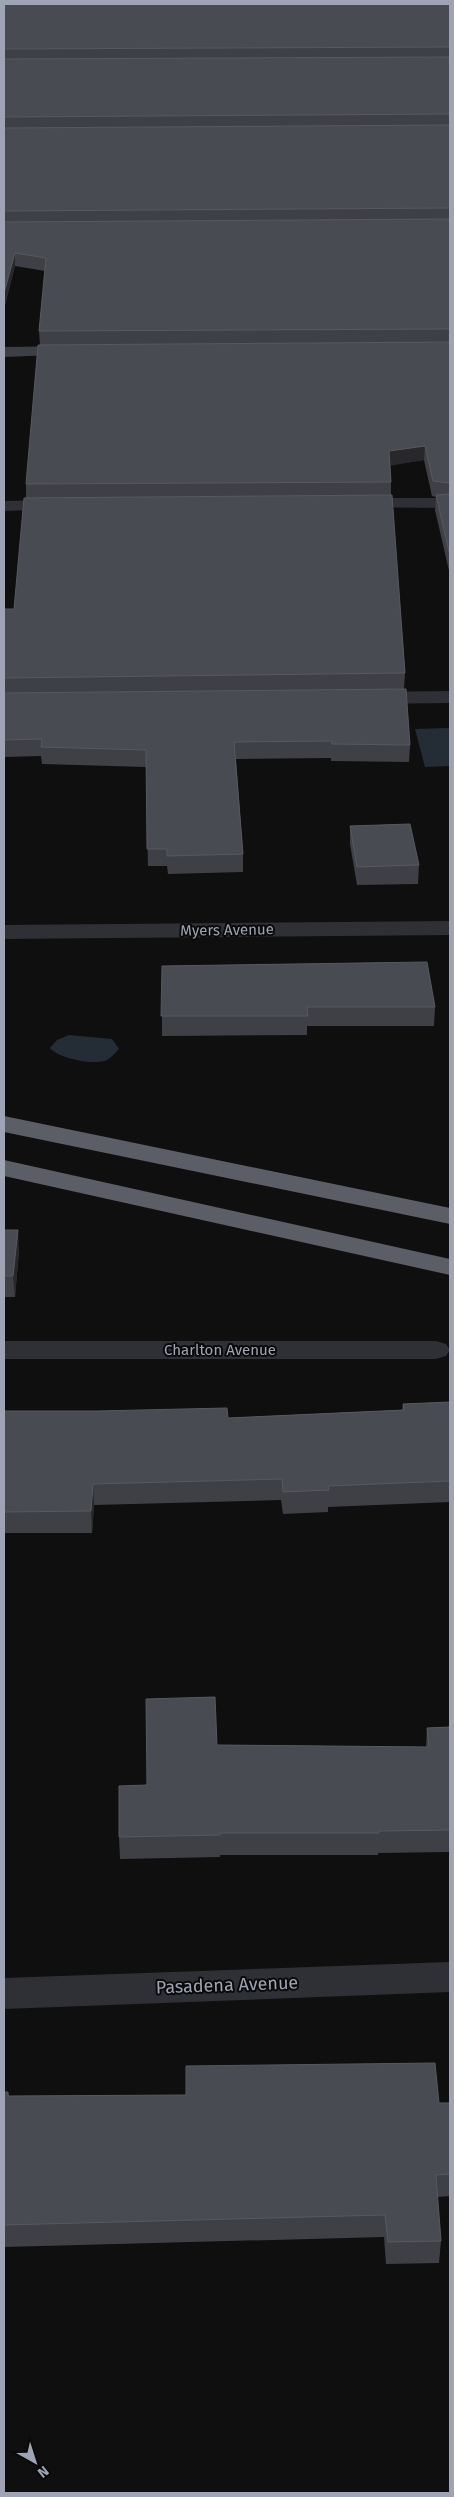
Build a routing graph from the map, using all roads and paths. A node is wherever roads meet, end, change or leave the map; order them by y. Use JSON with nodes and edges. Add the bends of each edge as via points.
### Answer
{"nodes":[{"id":1,"x":93,"y":351,"type":"edge"},
{"id":2,"x":4,"y":352,"type":"edge"},
{"id":3,"x":450,"y":503,"type":"edge"},
{"id":4,"x":341,"y":504,"type":"edge"},
{"id":5,"x":73,"y":505,"type":"edge"},
{"id":6,"x":4,"y":506,"type":"edge"},
{"id":7,"x":450,"y":697,"type":"edge"},
{"id":8,"x":351,"y":698,"type":"edge"},
{"id":9,"x":450,"y":928,"type":"edge"},
{"id":10,"x":4,"y":932,"type":"edge"},
{"id":11,"x":4,"y":1124,"type":"edge"},
{"id":12,"x":4,"y":1168,"type":"edge"},
{"id":13,"x":450,"y":1216,"type":"edge"},
{"id":14,"x":450,"y":1267,"type":"edge"},
{"id":15,"x":4,"y":1350,"type":"edge"},
{"id":16,"x":436,"y":1350,"type":"dead end"},
{"id":17,"x":450,"y":1977,"type":"edge"},
{"id":18,"x":4,"y":1994,"type":"edge"}],
"edges":[{"from":1,"to":2,"type":"street"},
{"from":3,"to":4,"type":"street"},
{"from":5,"to":6,"type":"street"},
{"from":7,"to":8,"type":"street"},
{"from":9,"to":10,"type":"street","name":"Myers Avenue"},
{"from":11,"to":13,"type":"highway"},
{"from":12,"to":14,"type":"highway"},
{"from":15,"to":16,"type":"street","name":"Charlton Avenue"},
{"from":17,"to":18,"type":"street","name":"Pasadena Avenue"}]}
